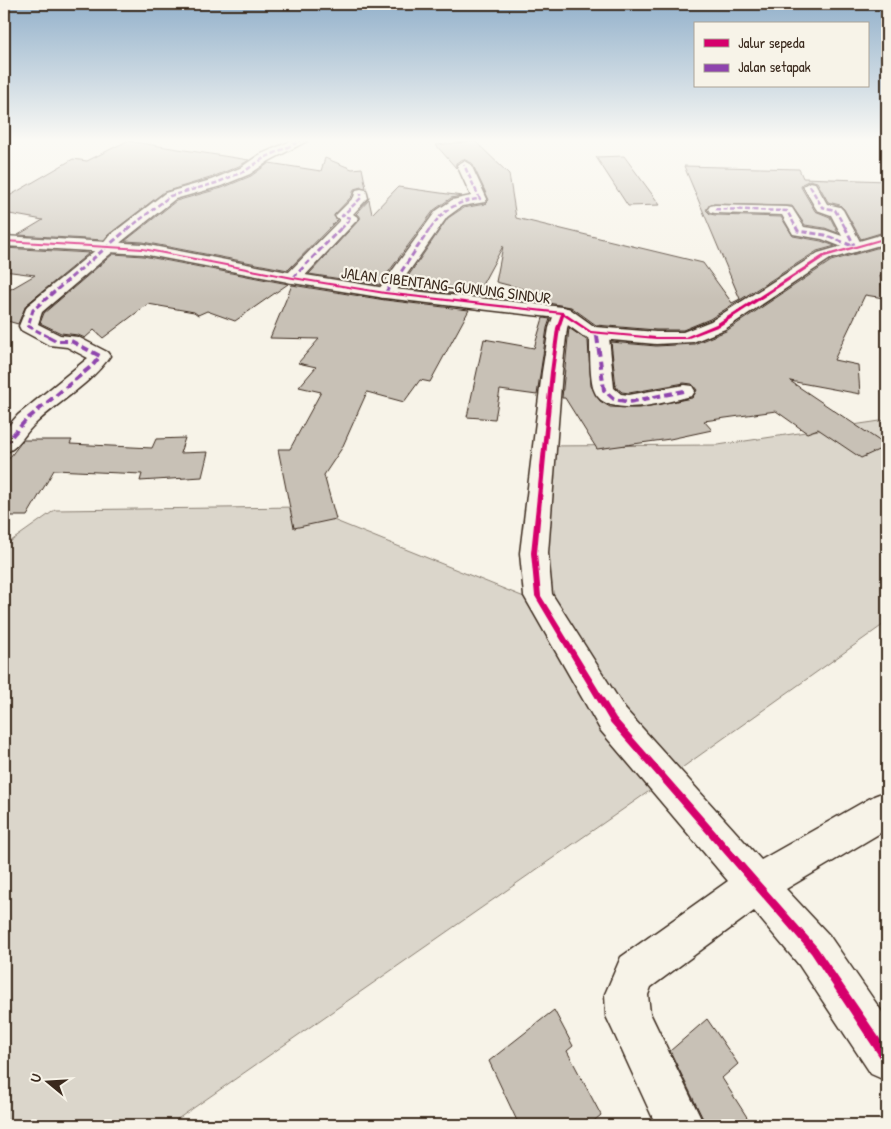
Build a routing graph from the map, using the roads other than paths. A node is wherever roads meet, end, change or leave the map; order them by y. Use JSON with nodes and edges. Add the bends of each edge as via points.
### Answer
{"nodes":[{"id":1,"x":361,"y":193,"type":"dead end"},
{"id":2,"x":178,"y":194,"type":"edge"},
{"id":3,"x":477,"y":194,"type":"edge"},
{"id":4,"x":814,"y":194,"type":"edge"},
{"id":5,"x":715,"y":209,"type":"dead end"},
{"id":6,"x":887,"y":238,"type":"edge"},
{"id":7,"x":4,"y":241,"type":"edge"},
{"id":8,"x":855,"y":246,"type":"junction"},
{"id":9,"x":109,"y":247,"type":"junction"},
{"id":10,"x":293,"y":278,"type":"junction"},
{"id":11,"x":385,"y":293,"type":"junction"},
{"id":12,"x":563,"y":314,"type":"junction"},
{"id":13,"x":590,"y":332,"type":"junction"},
{"id":14,"x":684,"y":391,"type":"dead end"},
{"id":15,"x":4,"y":446,"type":"edge"},
{"id":16,"x":887,"y":809,"type":"edge"},
{"id":17,"x":756,"y":884,"type":"junction"},
{"id":18,"x":887,"y":1058,"type":"edge"},
{"id":19,"x":680,"y":1125,"type":"edge"}],
"edges":[{"from":1,"to":10,"type":"street","via":[[361,198],[342,216],[351,218]]},
{"from":2,"to":9,"type":"street","via":[[170,196]]},
{"from":3,"to":11,"type":"street","via":[[480,199],[449,208],[434,224]]},
{"from":4,"to":8,"type":"street","via":[[822,207],[838,213]]},
{"from":5,"to":8,"type":"street","via":[[787,211],[798,231],[825,234]]},
{"from":6,"to":8,"type":"street","name":"JALAN CIBENTANG–GUNUNG SINDUR"},
{"from":7,"to":9,"type":"street","name":"JALAN CIBENTANG–GUNUNG SINDUR"},
{"from":8,"to":13,"type":"street","name":"JALAN CIBENTANG–GUNUNG SINDUR","via":[[824,256],[718,325],[686,338]]},
{"from":9,"to":10,"type":"street","name":"JALAN CIBENTANG–GUNUNG SINDUR","via":[[144,249]]},
{"from":9,"to":15,"type":"street","via":[[32,310],[28,326],[56,341],[71,341],[100,356],[26,420]]},
{"from":10,"to":11,"type":"street","name":"JALAN CIBENTANG–GUNUNG SINDUR"},
{"from":11,"to":12,"type":"street","name":"JALAN CIBENTANG–GUNUNG SINDUR"},
{"from":12,"to":13,"type":"street","name":"JALAN CIBENTANG–GUNUNG SINDUR"},
{"from":12,"to":17,"type":"street","via":[[552,372],[534,553],[538,596],[613,720]]},
{"from":13,"to":14,"type":"street","via":[[599,337],[604,390],[614,399],[629,402]]},
{"from":16,"to":17,"type":"street"},
{"from":17,"to":18,"type":"street","via":[[814,950]]},
{"from":17,"to":19,"type":"street","via":[[636,972],[626,994],[628,1016]]}]}
